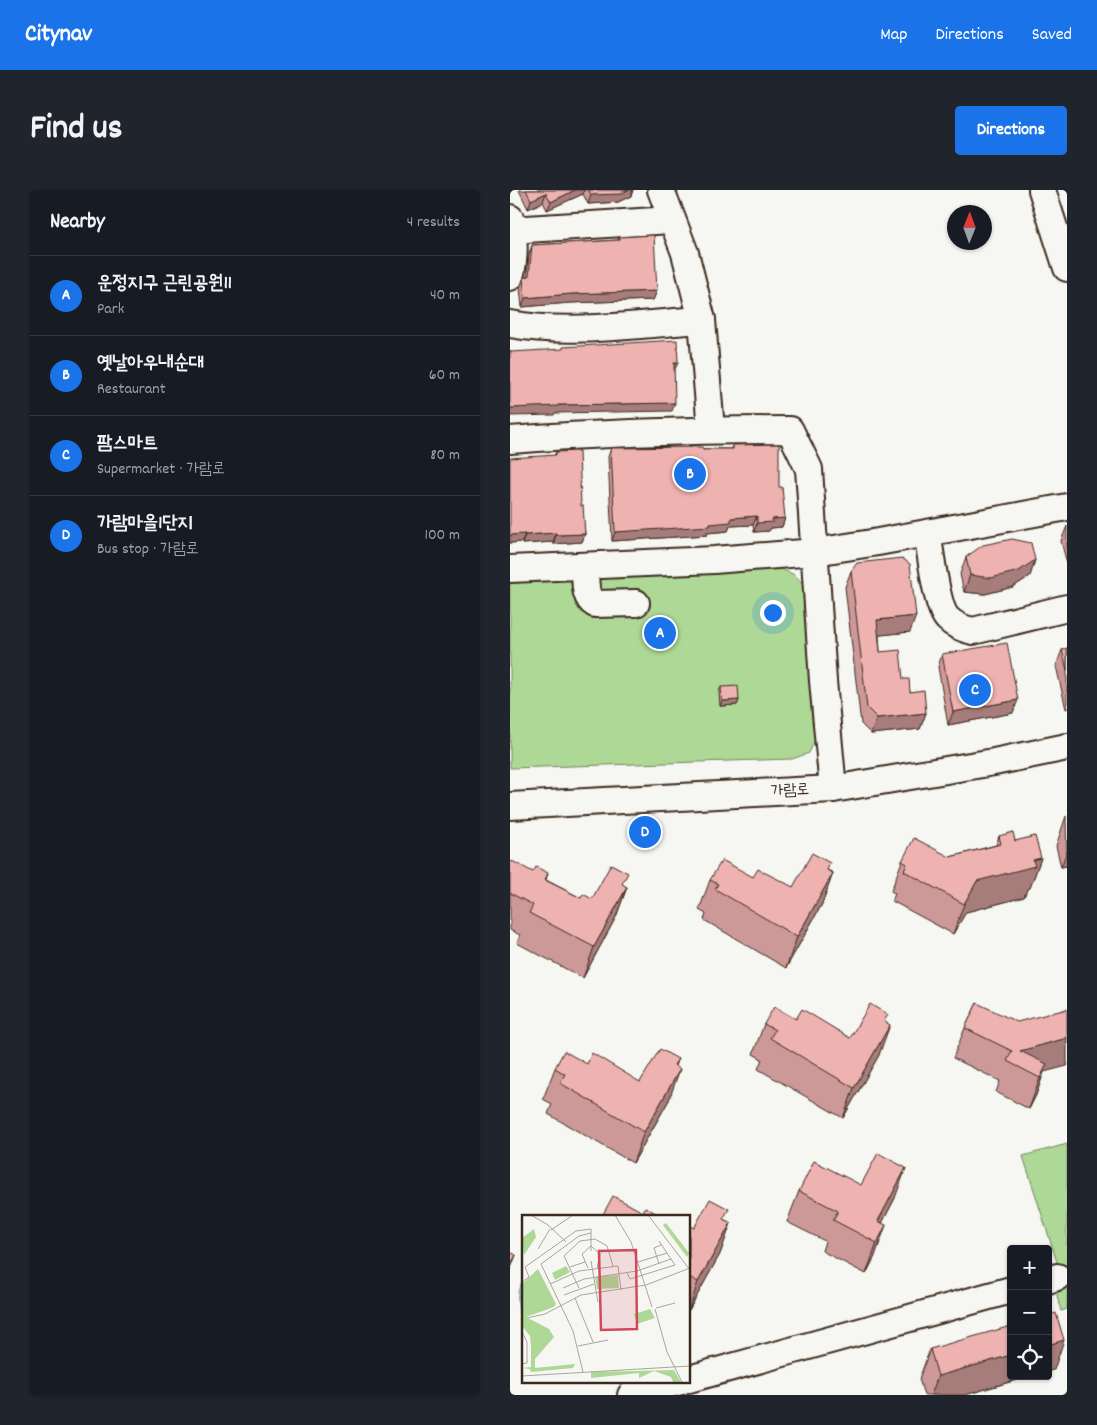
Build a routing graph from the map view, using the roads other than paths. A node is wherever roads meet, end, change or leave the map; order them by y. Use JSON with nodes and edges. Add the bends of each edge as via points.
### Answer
{"nodes":[{"id":1,"x":661,"y":190,"type":"edge"},
{"id":2,"x":1042,"y":190,"type":"edge"},
{"id":3,"x":672,"y":220,"type":"junction"},
{"id":4,"x":511,"y":226,"type":"edge"},
{"id":5,"x":1067,"y":268,"type":"edge"},
{"id":6,"x":510,"y":277,"type":"edge"},
{"id":7,"x":702,"y":320,"type":"junction"},
{"id":8,"x":510,"y":324,"type":"edge"},
{"id":9,"x":711,"y":430,"type":"junction"},
{"id":10,"x":510,"y":440,"type":"edge"},
{"id":11,"x":1067,"y":507,"type":"edge"},
{"id":12,"x":928,"y":533,"type":"junction"},
{"id":13,"x":815,"y":552,"type":"junction"},
{"id":14,"x":585,"y":567,"type":"junction"},
{"id":15,"x":510,"y":569,"type":"edge"},
{"id":16,"x":636,"y":603,"type":"dead end"},
{"id":17,"x":1067,"y":608,"type":"edge"},
{"id":18,"x":1067,"y":747,"type":"edge"},
{"id":19,"x":833,"y":789,"type":"junction"},
{"id":20,"x":510,"y":806,"type":"edge"},
{"id":21,"x":1007,"y":1291,"type":"edge"},
{"id":22,"x":690,"y":1379,"type":"edge"},
{"id":23,"x":677,"y":1382,"type":"edge"},
{"id":24,"x":631,"y":1395,"type":"edge"}],
"edges":[{"from":1,"to":3,"type":"street"},
{"from":2,"to":5,"type":"street"},
{"from":3,"to":4,"type":"street"},
{"from":3,"to":7,"type":"street","via":[[685,253]]},
{"from":4,"to":6,"type":"street","via":[[513,267]]},
{"from":7,"to":8,"type":"street","via":[[595,327],[531,328]]},
{"from":7,"to":9,"type":"street"},
{"from":9,"to":10,"type":"street"},
{"from":9,"to":13,"type":"street","via":[[790,430],[809,469]]},
{"from":11,"to":12,"type":"street"},
{"from":12,"to":13,"type":"street"},
{"from":12,"to":17,"type":"street","via":[[940,606],[947,619],[962,629],[973,631]]},
{"from":13,"to":14,"type":"street"},
{"from":13,"to":19,"type":"street"},
{"from":14,"to":15,"type":"street"},
{"from":14,"to":16,"type":"street","via":[[589,601],[595,604]]},
{"from":18,"to":19,"type":"street","name":"가람로"},
{"from":19,"to":20,"type":"street","name":"가람로"},
{"from":21,"to":22,"type":"street"},
{"from":23,"to":24,"type":"street"}]}
